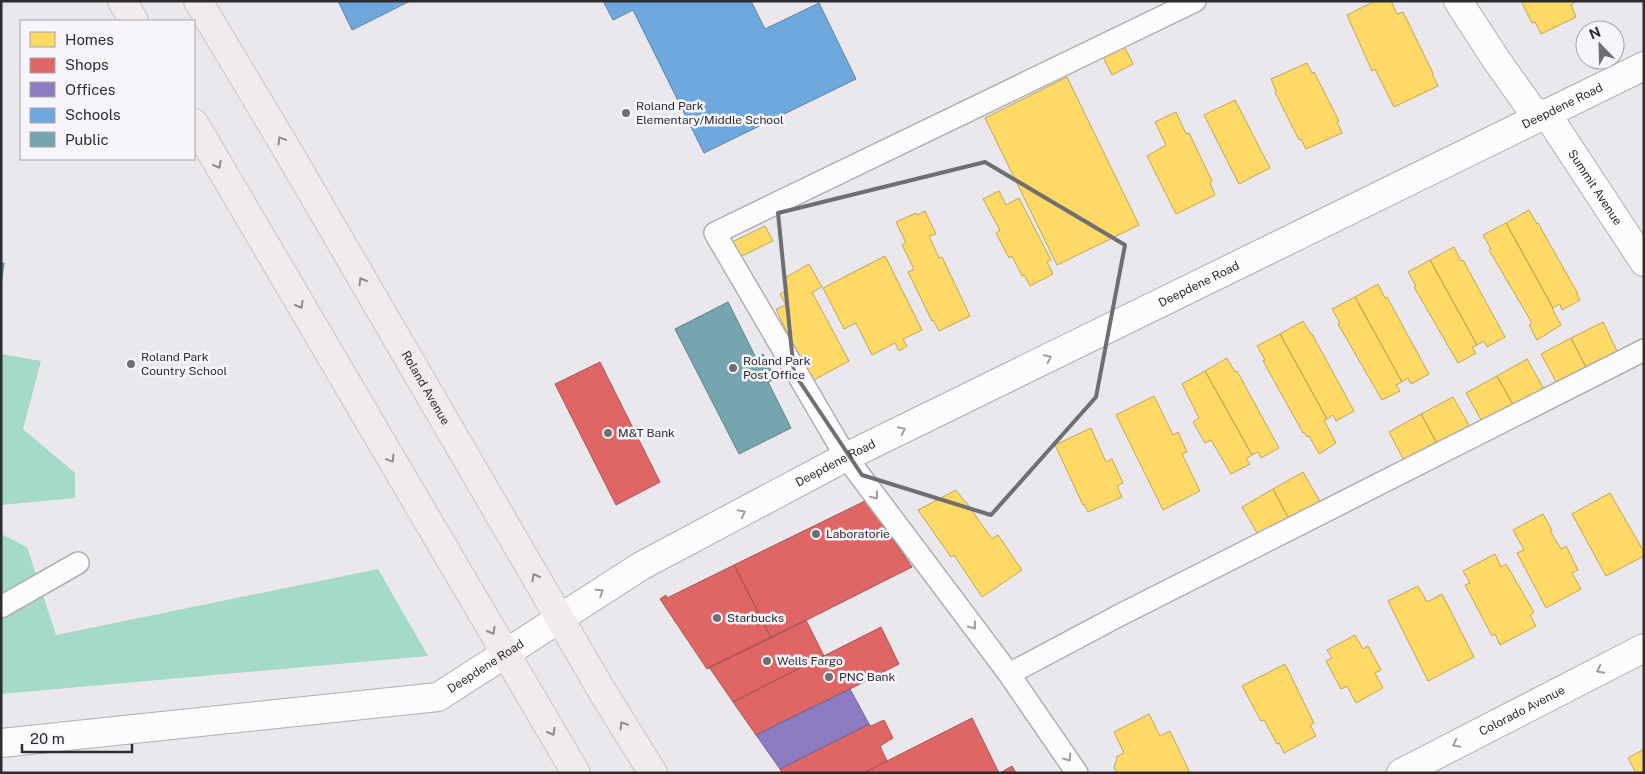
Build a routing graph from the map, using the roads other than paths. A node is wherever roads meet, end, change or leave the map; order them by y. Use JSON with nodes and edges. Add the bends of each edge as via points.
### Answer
{"nodes":[{"id":1,"x":122,"y":1,"type":"edge"},
{"id":2,"x":198,"y":1,"type":"edge"},
{"id":3,"x":1195,"y":1,"type":"edge"},
{"id":4,"x":1458,"y":1,"type":"edge"},
{"id":5,"x":133,"y":20,"type":"edge"},
{"id":6,"x":1644,"y":66,"type":"edge"},
{"id":7,"x":1541,"y":115,"type":"junction"},
{"id":8,"x":195,"y":125,"type":"edge"},
{"id":9,"x":1644,"y":262,"type":"edge"},
{"id":10,"x":1644,"y":350,"type":"edge"},
{"id":11,"x":846,"y":457,"type":"junction"},
{"id":12,"x":78,"y":563,"type":"dead end"},
{"id":13,"x":1,"y":607,"type":"edge"},
{"id":14,"x":560,"y":619,"type":"junction"},
{"id":15,"x":1644,"y":648,"type":"edge"},
{"id":16,"x":506,"y":654,"type":"junction"},
{"id":17,"x":1009,"y":674,"type":"junction"},
{"id":18,"x":1,"y":743,"type":"edge"},
{"id":19,"x":576,"y":773,"type":"edge"},
{"id":20,"x":654,"y":773,"type":"edge"},
{"id":21,"x":1078,"y":773,"type":"edge"},
{"id":22,"x":1401,"y":773,"type":"edge"}],
"edges":[{"from":1,"to":5,"type":"main road"},
{"from":14,"to":2,"type":"main road","name":"Roland Avenue","one_way":true},
{"from":3,"to":11,"type":"lane","via":[[715,233]]},
{"from":4,"to":7,"type":"street","name":"Summit Avenue","via":[[1497,61]]},
{"from":6,"to":7,"type":"street","name":"Deepdene Road"},
{"from":7,"to":9,"type":"street","name":"Summit Avenue"},
{"from":11,"to":7,"type":"street","name":"Deepdene Road","one_way":true},
{"from":8,"to":16,"type":"main road","one_way":true},
{"from":10,"to":17,"type":"lane"},
{"from":14,"to":11,"type":"street","name":"Deepdene Road","one_way":true,"via":[[641,566]]},
{"from":11,"to":17,"type":"lane","one_way":true},
{"from":12,"to":13,"type":"lane"},
{"from":14,"to":16,"type":"street","name":"Deepdene Road"},
{"from":20,"to":14,"type":"main road","name":"Roland Avenue","one_way":true},
{"from":15,"to":22,"type":"street","name":"Colorado Avenue","one_way":true},
{"from":16,"to":18,"type":"street","name":"Deepdene Road","via":[[438,697]]},
{"from":16,"to":19,"type":"main road","one_way":true},
{"from":17,"to":21,"type":"lane","one_way":true}]}
